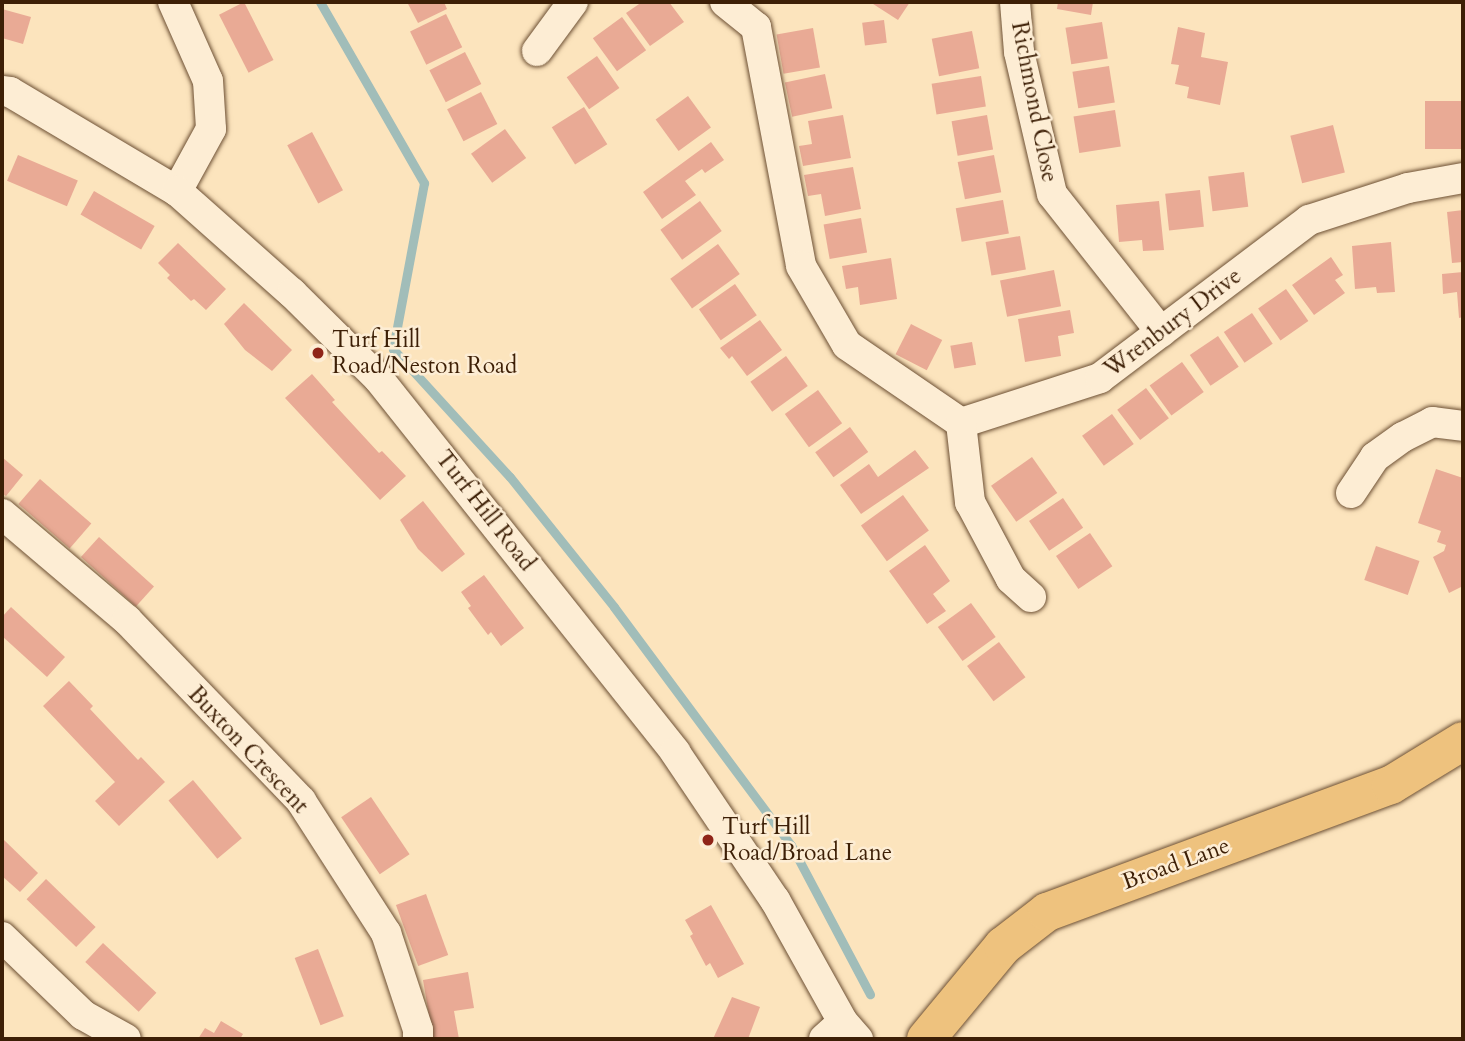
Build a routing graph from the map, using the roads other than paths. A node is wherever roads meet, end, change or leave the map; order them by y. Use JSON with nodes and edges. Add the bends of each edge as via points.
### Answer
{"nodes":[{"id":1,"x":173,"y":2,"type":"edge"},
{"id":2,"x":573,"y":2,"type":"edge"},
{"id":3,"x":725,"y":2,"type":"edge"},
{"id":4,"x":1015,"y":2,"type":"edge"},
{"id":5,"x":537,"y":51,"type":"dead end"},
{"id":6,"x":2,"y":91,"type":"edge"},
{"id":7,"x":1463,"y":178,"type":"edge"},
{"id":8,"x":177,"y":191,"type":"junction"},
{"id":9,"x":1161,"y":332,"type":"junction"},
{"id":10,"x":961,"y":423,"type":"junction"},
{"id":11,"x":1463,"y":426,"type":"edge"},
{"id":12,"x":1351,"y":493,"type":"dead end"},
{"id":13,"x":2,"y":514,"type":"edge"},
{"id":14,"x":1031,"y":597,"type":"dead end"},
{"id":15,"x":1463,"y":741,"type":"edge"},
{"id":16,"x":2,"y":937,"type":"edge"},
{"id":17,"x":841,"y":1034,"type":"edge"},
{"id":18,"x":126,"y":1039,"type":"edge"},
{"id":19,"x":418,"y":1039,"type":"edge"},
{"id":20,"x":926,"y":1039,"type":"edge"}],
"edges":[{"from":1,"to":8,"type":"street","via":[[208,81],[211,129]]},
{"from":2,"to":5,"type":"street"},
{"from":3,"to":10,"type":"street","via":[[756,27],[802,266],[847,345]]},
{"from":4,"to":9,"type":"street","name":"Richmond Close","via":[[1019,52],[1052,194]]},
{"from":6,"to":8,"type":"street","name":"Turf Hill Road"},
{"from":7,"to":9,"type":"street","name":"Wrenbury Drive","via":[[1408,188],[1309,220]]},
{"from":8,"to":17,"type":"street","name":"Turf Hill Road","via":[[378,377],[675,752],[775,900]]},
{"from":9,"to":10,"type":"street","name":"Wrenbury Drive","via":[[1100,378]]},
{"from":10,"to":14,"type":"street","via":[[970,502],[1011,579]]},
{"from":11,"to":12,"type":"street","via":[[1432,422],[1404,437],[1375,457]]},
{"from":13,"to":19,"type":"street","name":"Buxton Crescent","via":[[127,620],[300,801],[386,933]]},
{"from":15,"to":20,"type":"main road","name":"Broad Lane","via":[[1391,785],[1047,912],[1003,946]]},
{"from":16,"to":18,"type":"street","via":[[83,1015]]}]}
